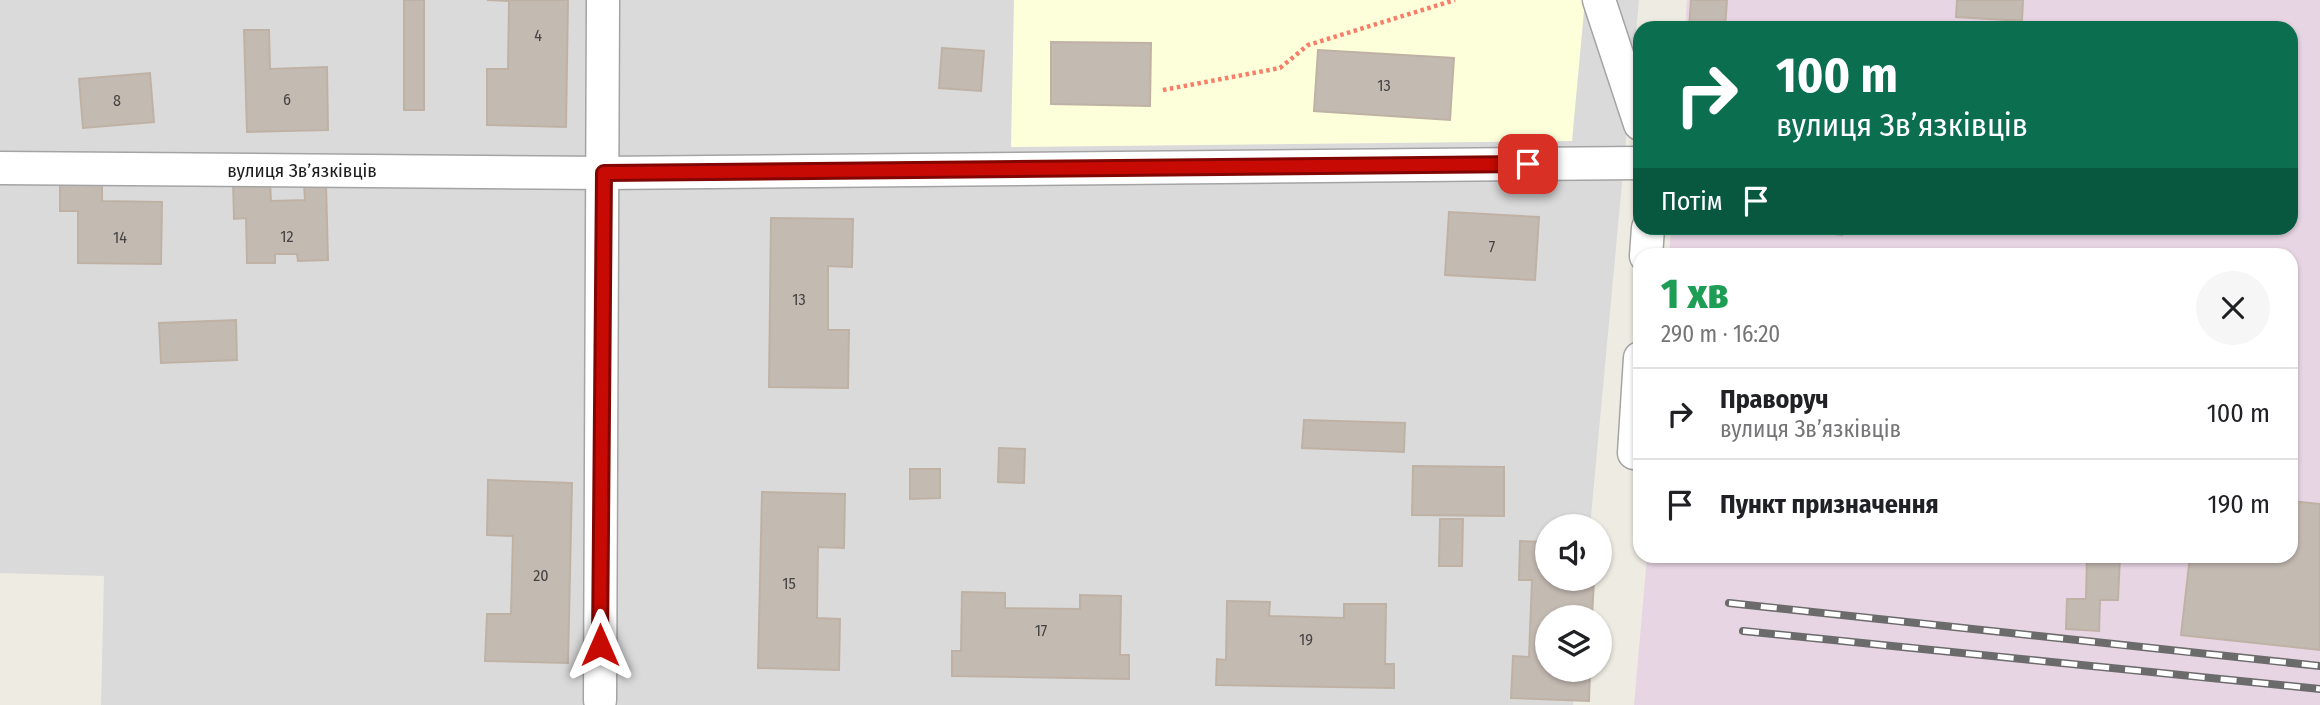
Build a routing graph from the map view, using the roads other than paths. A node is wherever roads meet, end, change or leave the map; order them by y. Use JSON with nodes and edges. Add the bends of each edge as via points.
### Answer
{"nodes":[{"id":1,"x":603,"y":0,"type":"edge"},
{"id":2,"x":1599,"y":0,"type":"edge"},
{"id":3,"x":1633,"y":103,"type":"edge"},
{"id":4,"x":1633,"y":163,"type":"edge"},
{"id":5,"x":0,"y":168,"type":"edge"},
{"id":6,"x":604,"y":173,"type":"junction"},
{"id":7,"x":600,"y":700,"type":"dead end"}],
"edges":[{"from":1,"to":6,"type":"street"},
{"from":2,"to":3,"type":"street"},
{"from":4,"to":6,"type":"street","name":"вулиця Звʼязківців"},
{"from":5,"to":6,"type":"street","name":"вулиця Звʼязківців"},
{"from":6,"to":7,"type":"street"}]}
